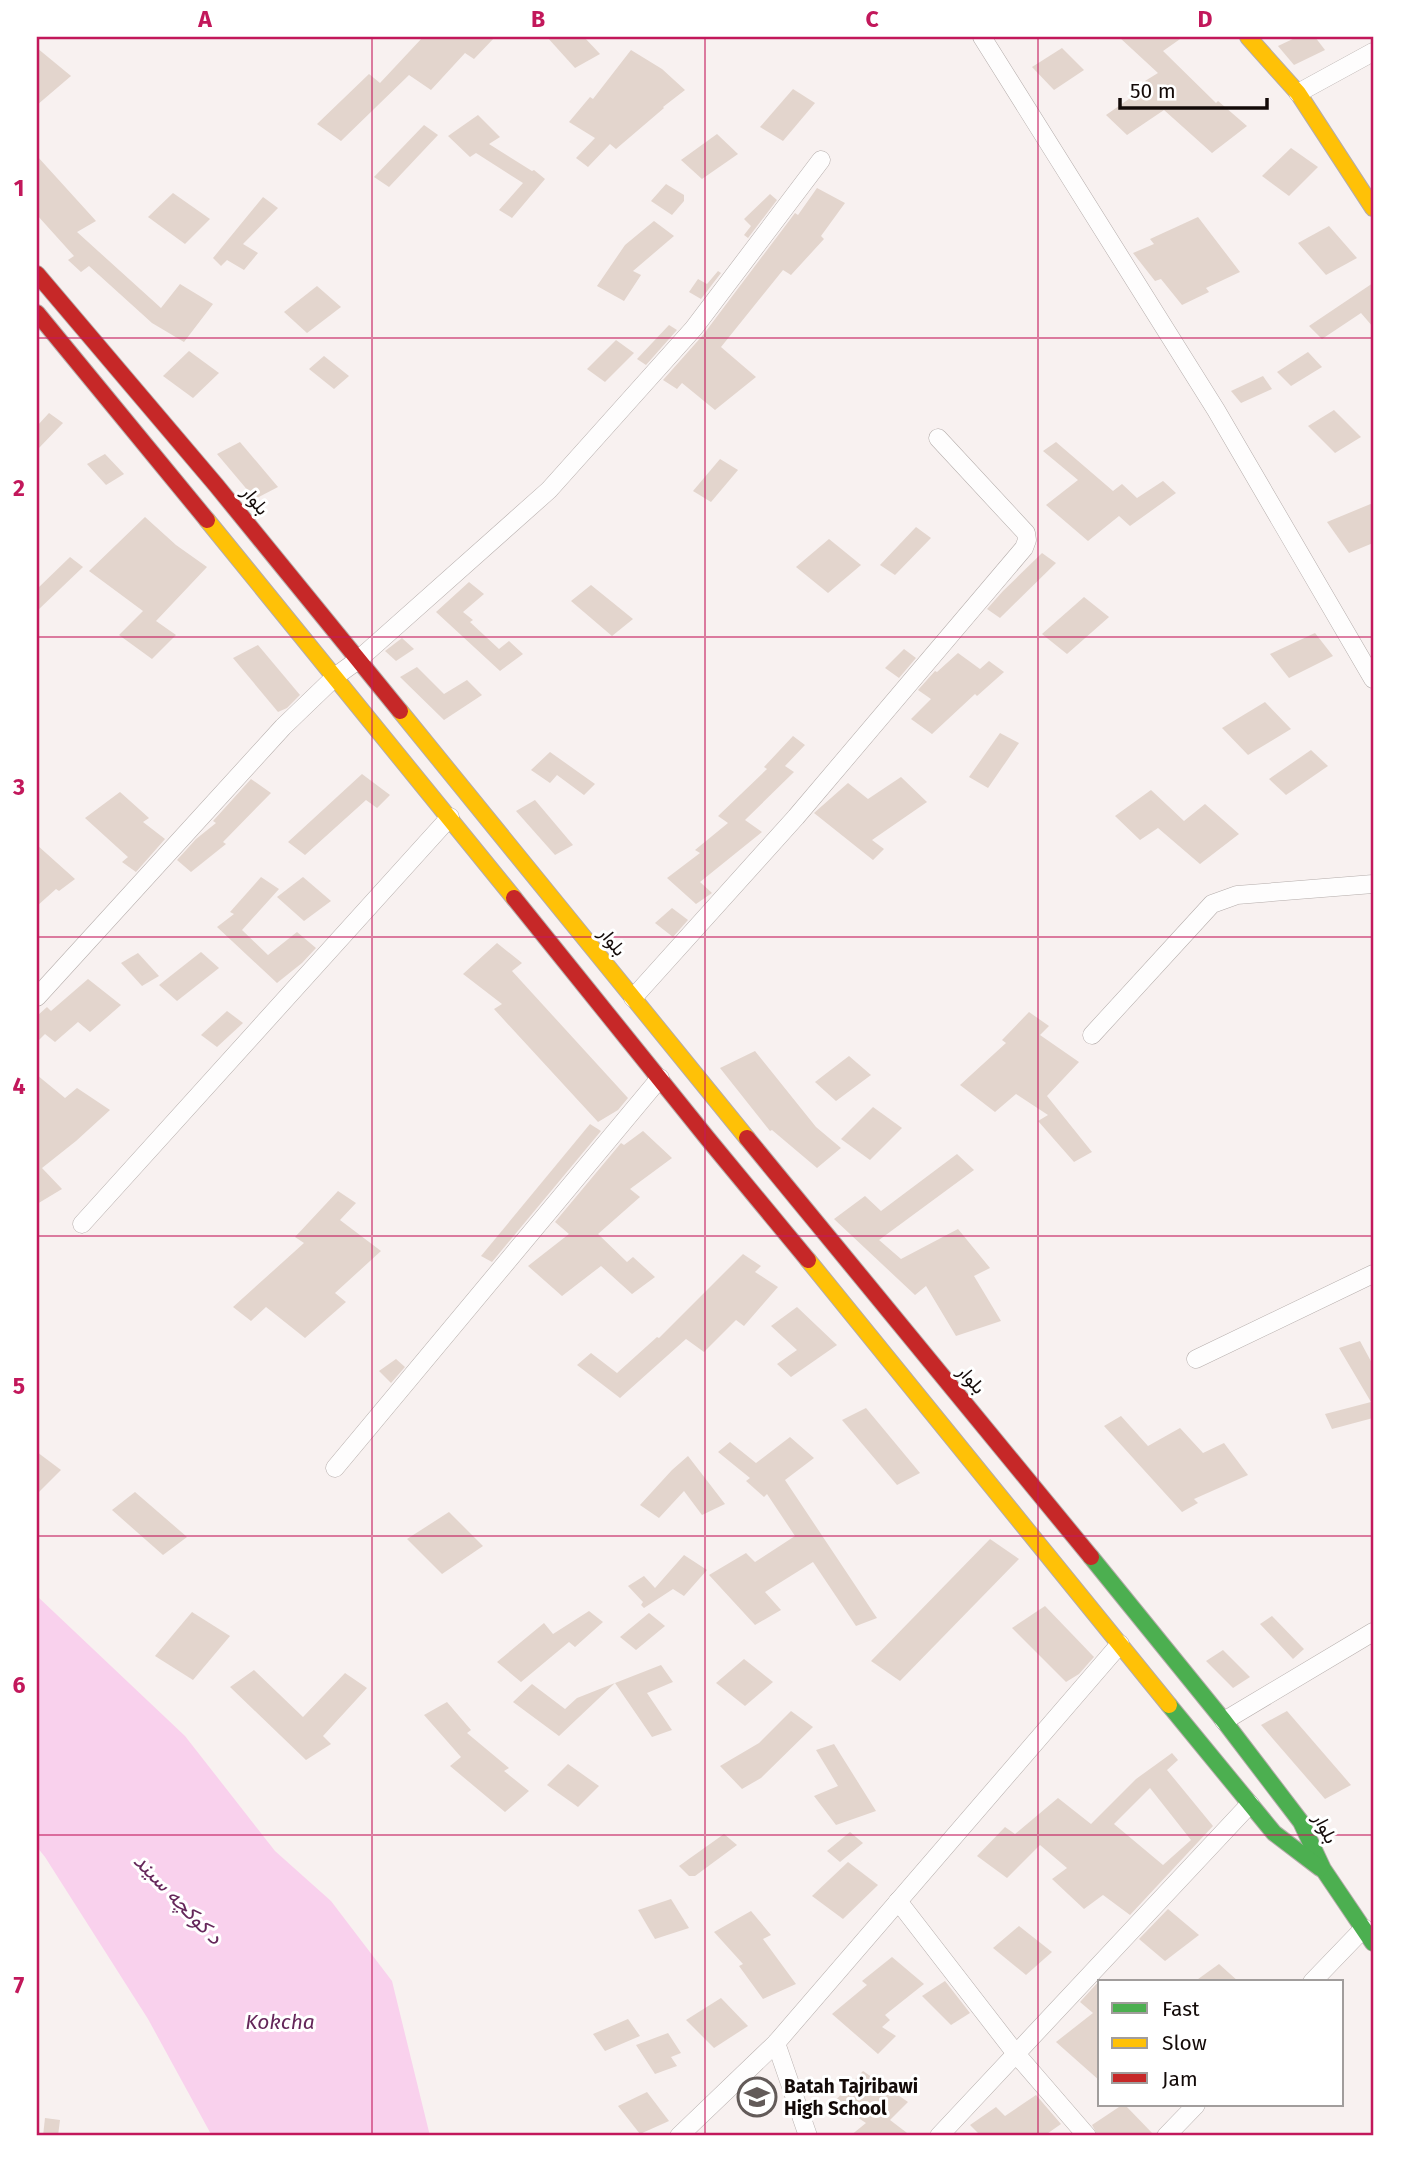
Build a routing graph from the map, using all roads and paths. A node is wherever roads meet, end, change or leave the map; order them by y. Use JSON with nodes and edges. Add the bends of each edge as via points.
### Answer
{"nodes":[{"id":1,"x":982,"y":37,"type":"edge"},
{"id":2,"x":1248,"y":37,"type":"edge"},
{"id":3,"x":1373,"y":52,"type":"edge"},
{"id":4,"x":1298,"y":93,"type":"junction"},
{"id":5,"x":821,"y":160,"type":"dead end"},
{"id":6,"x":1373,"y":208,"type":"edge"},
{"id":7,"x":37,"y":274,"type":"edge"},
{"id":8,"x":37,"y":313,"type":"edge"},
{"id":9,"x":938,"y":439,"type":"dead end"},
{"id":10,"x":358,"y":660,"type":"junction"},
{"id":11,"x":336,"y":676,"type":"junction"},
{"id":12,"x":1373,"y":679,"type":"edge"},
{"id":13,"x":450,"y":817,"type":"junction"},
{"id":14,"x":1373,"y":884,"type":"edge"},
{"id":15,"x":37,"y":997,"type":"edge"},
{"id":16,"x":633,"y":998,"type":"junction"},
{"id":17,"x":1092,"y":1035,"type":"dead end"},
{"id":18,"x":660,"y":1078,"type":"junction"},
{"id":19,"x":82,"y":1224,"type":"dead end"},
{"id":20,"x":1373,"y":1274,"type":"edge"},
{"id":21,"x":1196,"y":1359,"type":"dead end"},
{"id":22,"x":335,"y":1468,"type":"dead end"},
{"id":23,"x":1090,"y":1582,"type":"junction"},
{"id":24,"x":1373,"y":1632,"type":"edge"},
{"id":25,"x":1120,"y":1644,"type":"junction"},
{"id":26,"x":1224,"y":1721,"type":"junction"},
{"id":27,"x":1250,"y":1804,"type":"junction"},
{"id":28,"x":1322,"y":1869,"type":"junction"},
{"id":29,"x":898,"y":1901,"type":"junction"},
{"id":30,"x":1368,"y":1936,"type":"edge"},
{"id":31,"x":1314,"y":1980,"type":"edge"},
{"id":32,"x":776,"y":2043,"type":"junction"},
{"id":33,"x":1017,"y":2054,"type":"junction"},
{"id":34,"x":1195,"y":2106,"type":"edge"},
{"id":35,"x":679,"y":2136,"type":"edge"},
{"id":36,"x":808,"y":2136,"type":"edge"},
{"id":37,"x":939,"y":2136,"type":"edge"},
{"id":38,"x":1087,"y":2136,"type":"edge"},
{"id":39,"x":1166,"y":2136,"type":"edge"}],
"edges":[{"from":1,"to":12,"type":"street","via":[[1216,410]]},
{"from":2,"to":4,"type":"main road"},
{"from":3,"to":4,"type":"street"},
{"from":4,"to":6,"type":"main road"},
{"from":5,"to":10,"type":"street","via":[[694,328],[549,490]]},
{"from":7,"to":10,"type":"main road","name":"بلوار"},
{"from":8,"to":11,"type":"main road","name":"بلوار"},
{"from":9,"to":16,"type":"street","via":[[1026,533],[1024,548],[796,817]]},
{"from":10,"to":11,"type":"street"},
{"from":10,"to":16,"type":"main road","name":"بلوار"},
{"from":11,"to":13,"type":"main road","name":"بلوار"},
{"from":11,"to":15,"type":"street","via":[[283,727]]},
{"from":13,"to":18,"type":"main road","name":"بلوار"},
{"from":13,"to":19,"type":"street"},
{"from":14,"to":17,"type":"street","via":[[1237,895],[1212,904]]},
{"from":16,"to":23,"type":"main road","name":"بلوار","via":[[983,1424]]},
{"from":18,"to":22,"type":"street"},
{"from":18,"to":23,"type":"main road","name":"بلوار","via":[[893,1362]]},
{"from":20,"to":21,"type":"street"},
{"from":23,"to":25,"type":"main road","name":"بلوار"},
{"from":23,"to":26,"type":"main road","name":"بلوار"},
{"from":24,"to":26,"type":"street"},
{"from":25,"to":27,"type":"main road","name":"بلوار"},
{"from":25,"to":29,"type":"street"},
{"from":26,"to":28,"type":"main road","name":"بلوار","via":[[1301,1822]]},
{"from":27,"to":28,"type":"main road","name":"بلوار","via":[[1274,1833]]},
{"from":27,"to":33,"type":"street"},
{"from":28,"to":30,"type":"main road"},
{"from":29,"to":32,"type":"street"},
{"from":29,"to":33,"type":"street"},
{"from":30,"to":31,"type":"street"},
{"from":32,"to":35,"type":"street"},
{"from":32,"to":36,"type":"street"},
{"from":33,"to":37,"type":"street"},
{"from":33,"to":38,"type":"street"},
{"from":34,"to":39,"type":"street"}]}
